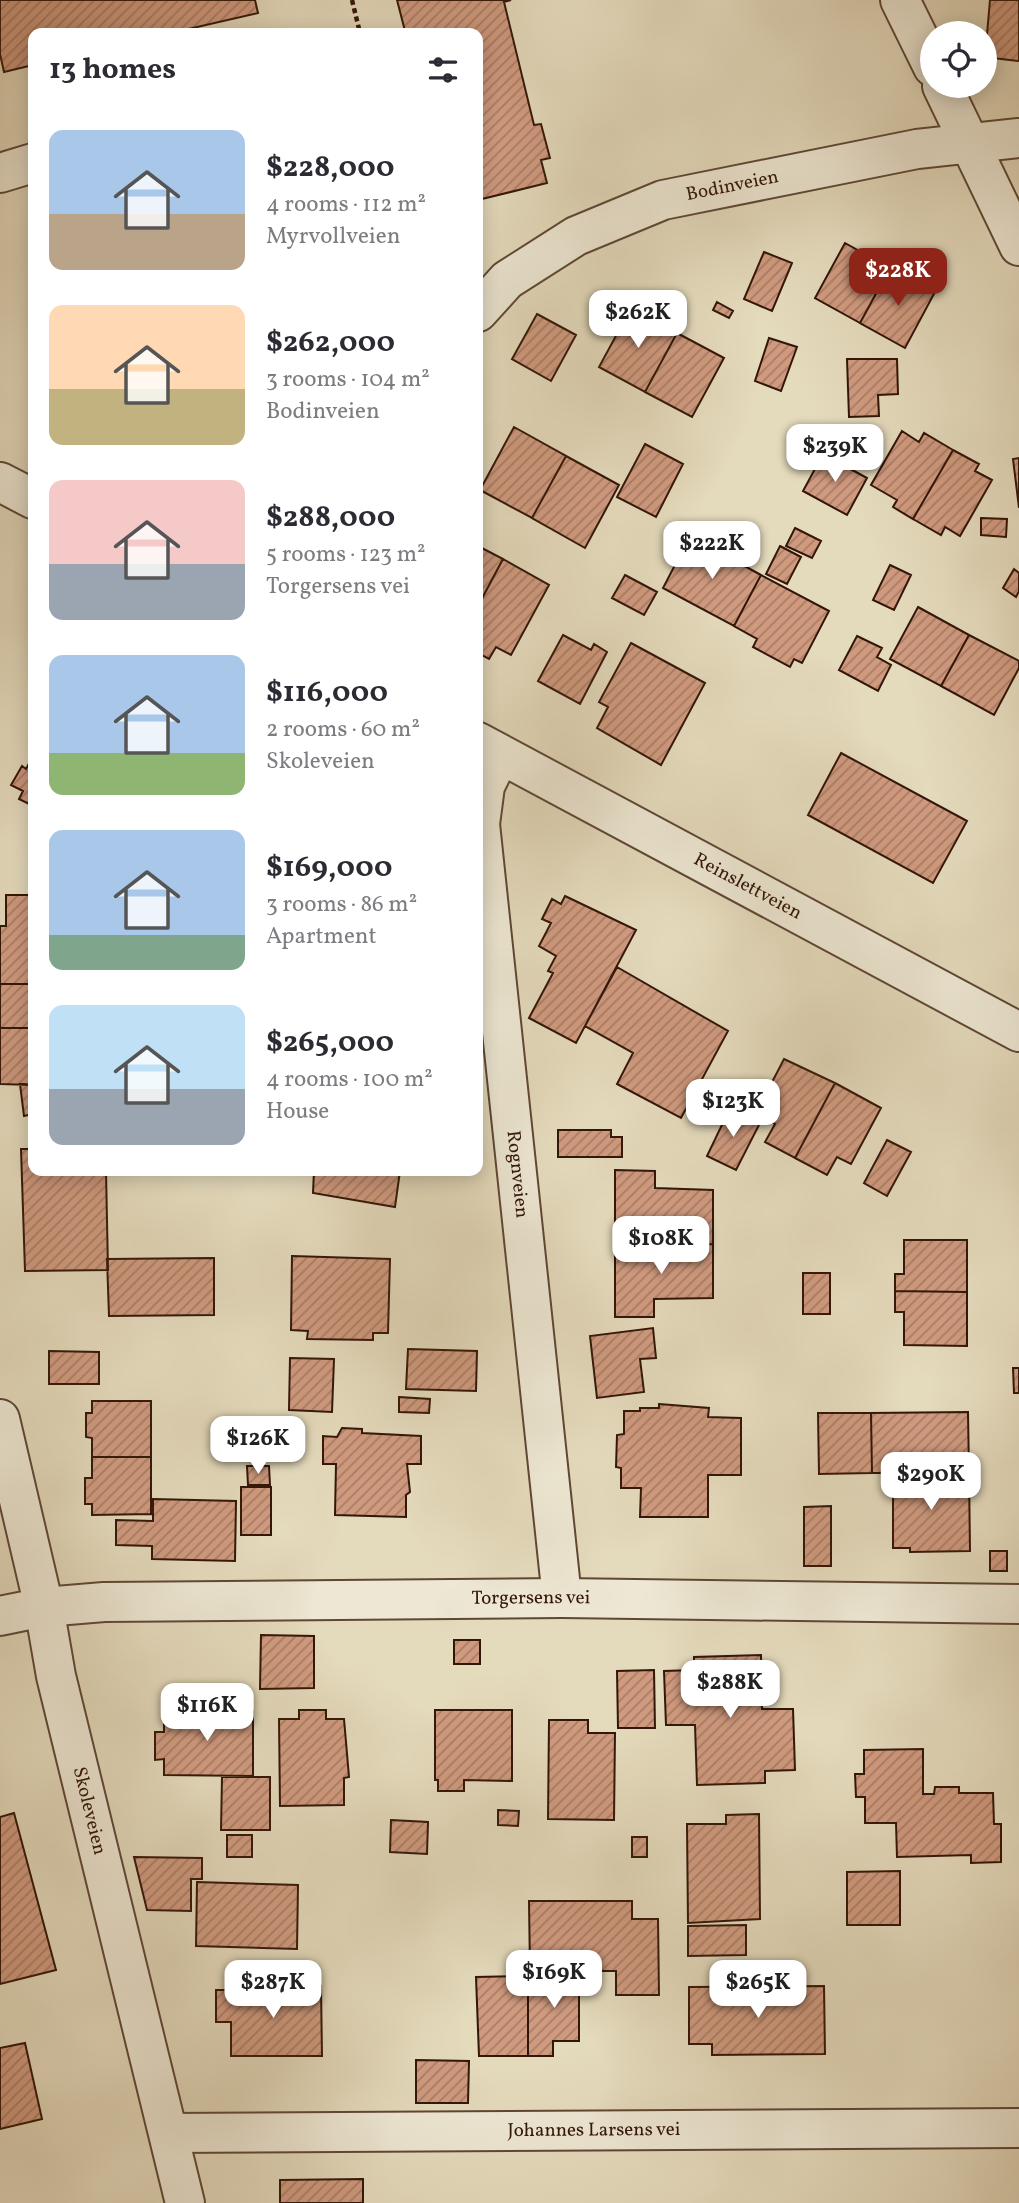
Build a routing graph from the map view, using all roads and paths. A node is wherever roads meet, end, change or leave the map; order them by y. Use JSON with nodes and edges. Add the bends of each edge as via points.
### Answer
{"nodes":[{"id":1,"x":352,"y":0,"type":"edge"},
{"id":2,"x":900,"y":0,"type":"edge"},
{"id":3,"x":358,"y":28,"type":"edge"},
{"id":4,"x":920,"y":41,"type":"edge"},
{"id":5,"x":948,"y":98,"type":"edge"},
{"id":6,"x":1019,"y":138,"type":"edge"},
{"id":7,"x":970,"y":144,"type":"junction"},
{"id":8,"x":28,"y":165,"type":"edge"},
{"id":9,"x":0,"y":173,"type":"edge"},
{"id":10,"x":1019,"y":246,"type":"edge"},
{"id":11,"x":483,"y":306,"type":"edge"},
{"id":12,"x":0,"y":482,"type":"edge"},
{"id":13,"x":28,"y":496,"type":"edge"},
{"id":14,"x":489,"y":749,"type":"edge"},
{"id":15,"x":483,"y":801,"type":"edge"},
{"id":16,"x":483,"y":852,"type":"edge"},
{"id":17,"x":1019,"y":1032,"type":"edge"},
{"id":18,"x":0,"y":1419,"type":"edge"},
{"id":19,"x":562,"y":1598,"type":"junction"},
{"id":20,"x":1019,"y":1604,"type":"edge"},
{"id":21,"x":44,"y":1607,"type":"junction"},
{"id":22,"x":0,"y":1616,"type":"edge"},
{"id":23,"x":1019,"y":2129,"type":"edge"},
{"id":24,"x":169,"y":2133,"type":"junction"},
{"id":25,"x":185,"y":2203,"type":"edge"}],
"edges":[{"from":1,"to":3,"type":"path"},
{"from":2,"to":4,"type":"street"},
{"from":5,"to":7,"type":"street"},
{"from":6,"to":7,"type":"street","name":"Bodinveien"},
{"from":7,"to":10,"type":"street"},
{"from":7,"to":11,"type":"street","name":"Bodinveien","via":[[917,149],[663,200],[576,236],[507,280]]},
{"from":8,"to":9,"type":"street"},
{"from":12,"to":13,"type":"street"},
{"from":14,"to":15,"type":"street","name":"Rognveien"},
{"from":14,"to":17,"type":"street","name":"Reinslettveien"},
{"from":16,"to":19,"type":"street","name":"Rognveien"},
{"from":18,"to":21,"type":"street","name":"Skoleveien"},
{"from":19,"to":20,"type":"street","name":"Torgersens vei"},
{"from":19,"to":21,"type":"street","name":"Torgersens vei","via":[[104,1602]]},
{"from":21,"to":22,"type":"street","name":"Torgersens vei"},
{"from":21,"to":24,"type":"street","name":"Skoleveien","via":[[56,1676]]},
{"from":23,"to":24,"type":"street","name":"Johannes Larsens vei"},
{"from":24,"to":25,"type":"street","name":"Skoleveien"}]}
